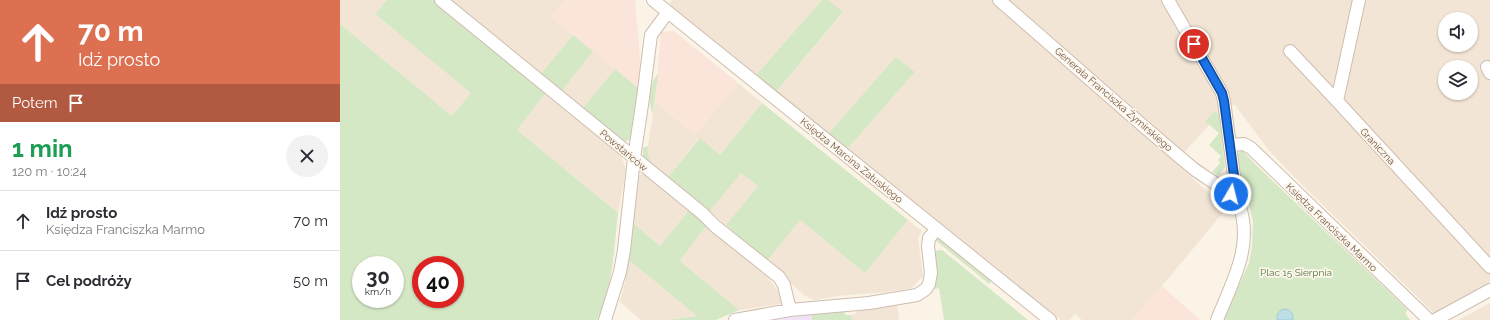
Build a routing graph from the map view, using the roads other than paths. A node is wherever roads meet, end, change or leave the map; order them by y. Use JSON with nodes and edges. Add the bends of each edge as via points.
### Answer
{"nodes":[{"id":1,"x":441,"y":0,"type":"edge"},
{"id":2,"x":999,"y":0,"type":"edge"},
{"id":3,"x":1168,"y":0,"type":"edge"},
{"id":4,"x":1359,"y":0,"type":"edge"},
{"id":5,"x":656,"y":1,"type":"edge"},
{"id":6,"x":668,"y":12,"type":"junction"},
{"id":7,"x":1290,"y":51,"type":"dead end"},
{"id":8,"x":1337,"y":101,"type":"junction"},
{"id":9,"x":1230,"y":145,"type":"junction"},
{"id":10,"x":634,"y":158,"type":"junction"},
{"id":11,"x":1231,"y":194,"type":"junction"},
{"id":12,"x":937,"y":229,"type":"junction"},
{"id":13,"x":1490,"y":266,"type":"edge"},
{"id":14,"x":1490,"y":290,"type":"edge"},
{"id":15,"x":790,"y":310,"type":"junction"},
{"id":16,"x":605,"y":320,"type":"edge"},
{"id":17,"x":735,"y":320,"type":"edge"},
{"id":18,"x":1050,"y":320,"type":"edge"},
{"id":19,"x":1217,"y":320,"type":"edge"},
{"id":20,"x":1429,"y":320,"type":"edge"},
{"id":21,"x":1435,"y":320,"type":"edge"}],
"edges":[{"from":1,"to":10,"type":"street","name":"Powstańców"},
{"from":2,"to":11,"type":"street","name":"Generała Franciszka Żymirskiego","via":[[1194,169]]},
{"from":3,"to":9,"type":"street","via":[[1222,93]]},
{"from":4,"to":8,"type":"street"},
{"from":5,"to":6,"type":"street","name":"Księdza Marcina Załuskiego"},
{"from":6,"to":10,"type":"street","via":[[651,35]]},
{"from":6,"to":12,"type":"street","name":"Księdza Marcina Załuskiego"},
{"from":7,"to":8,"type":"street","name":"Graniczna"},
{"from":8,"to":13,"type":"street","name":"Graniczna"},
{"from":9,"to":11,"type":"street","via":[[1235,183]]},
{"from":9,"to":20,"type":"street","name":"Księdza Franciszka Marmo","via":[[1244,144],[1251,148]]},
{"from":10,"to":15,"type":"street","name":"Powstańców","via":[[779,277],[784,285]]},
{"from":10,"to":16,"type":"street","via":[[624,250]]},
{"from":11,"to":19,"type":"street","via":[[1238,203],[1243,220],[1245,243]]},
{"from":12,"to":15,"type":"street","via":[[928,242],[931,273],[929,284],[916,295],[869,303]]},
{"from":12,"to":18,"type":"street","name":"Księdza Marcina Załuskiego"},
{"from":14,"to":21,"type":"street"},
{"from":15,"to":17,"type":"street"}]}
